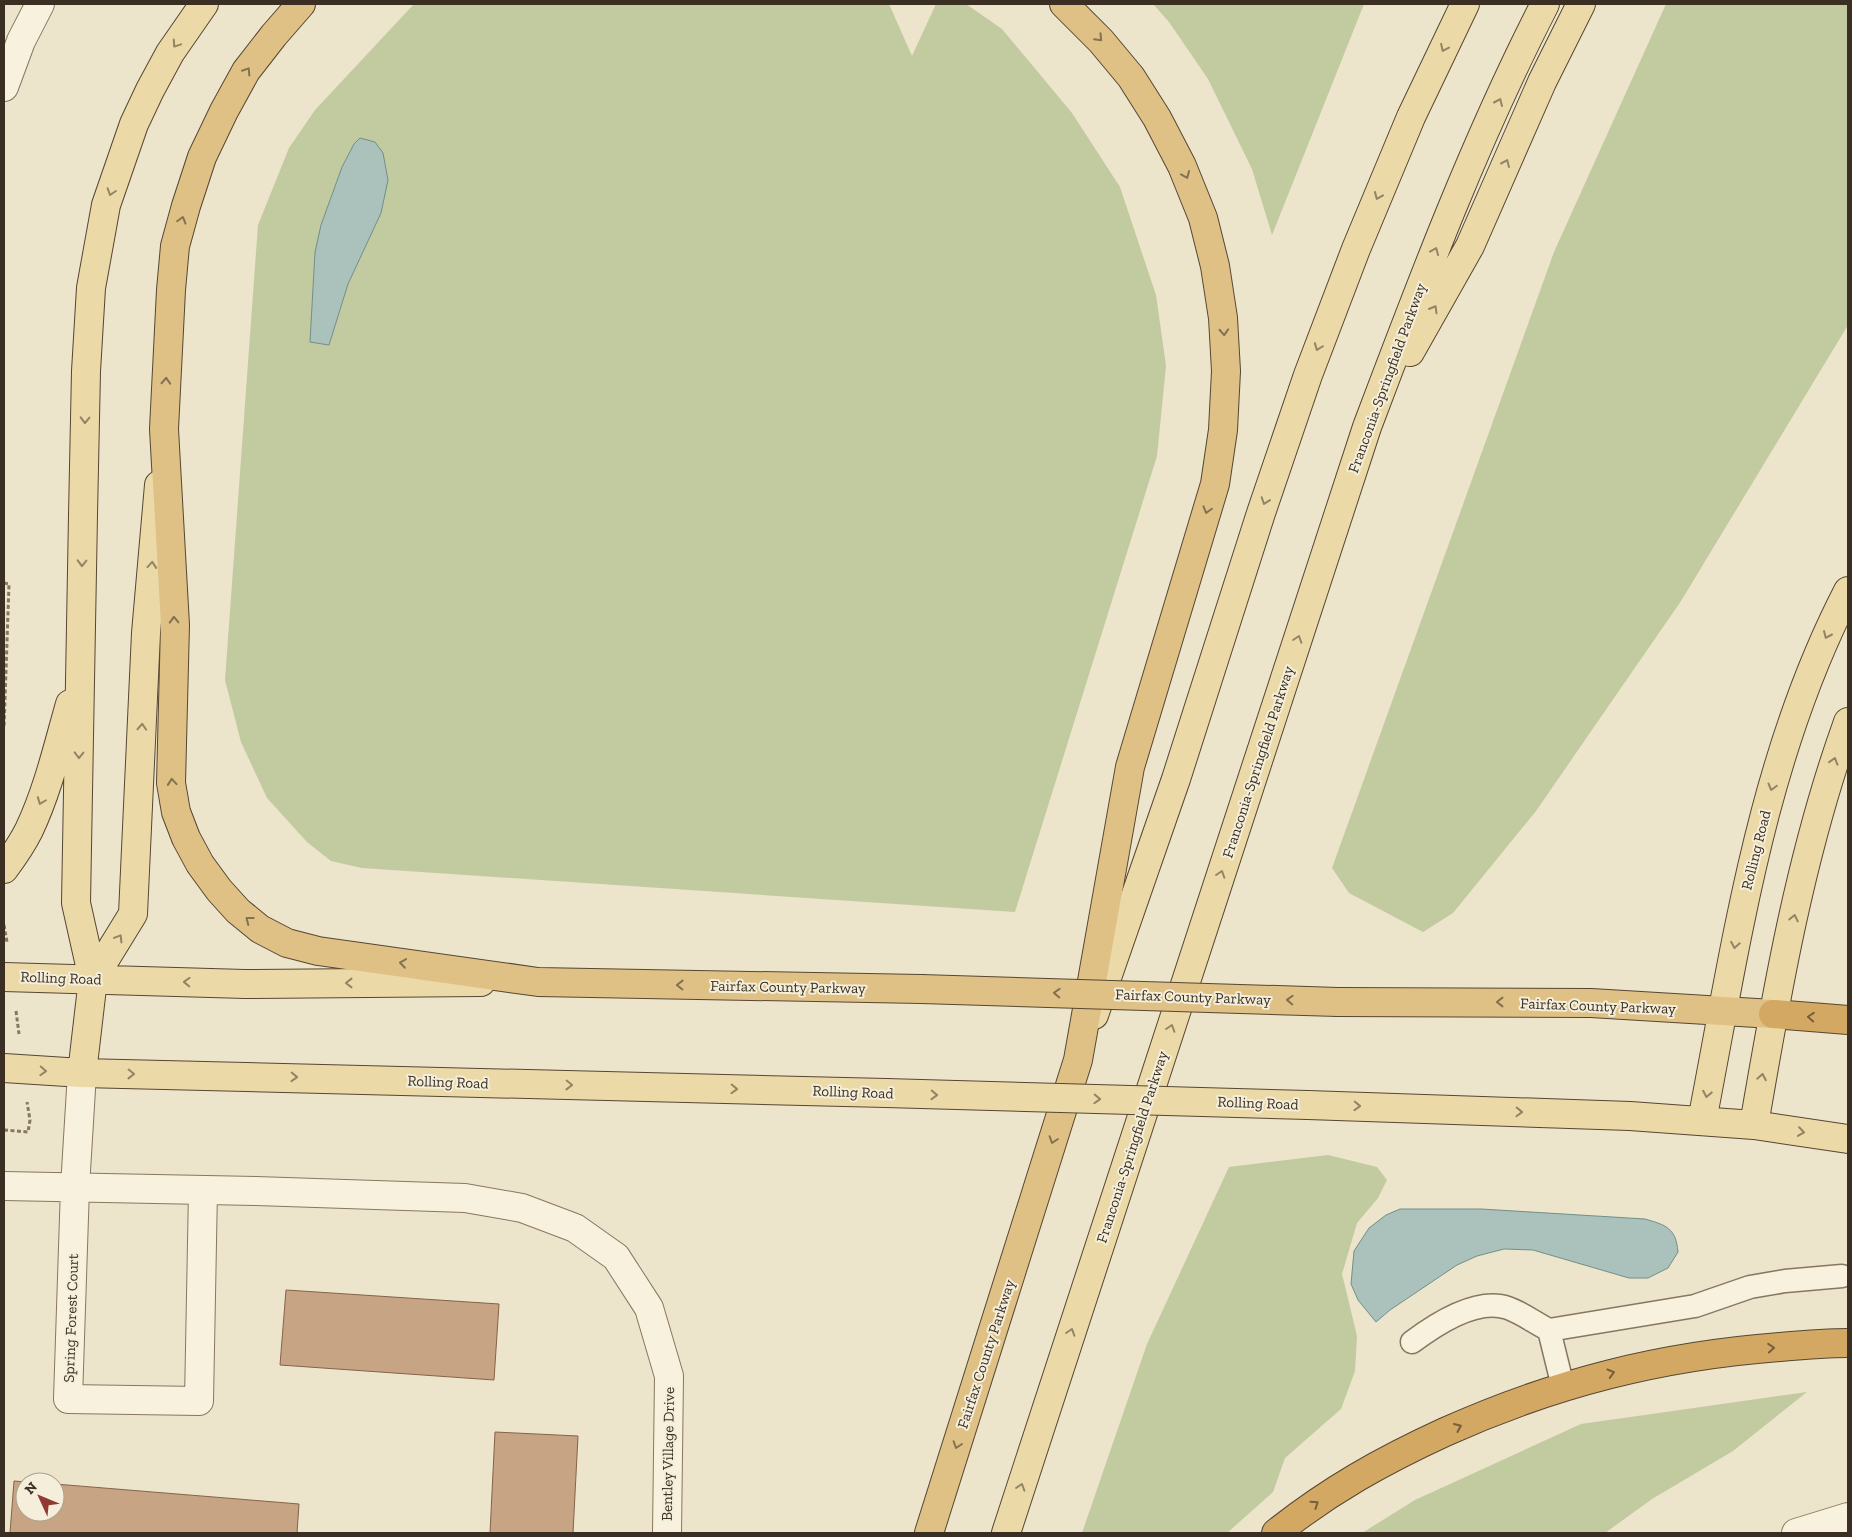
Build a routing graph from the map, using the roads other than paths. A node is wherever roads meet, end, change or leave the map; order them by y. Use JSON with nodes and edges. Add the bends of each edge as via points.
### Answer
{"nodes":[{"id":1,"x":40,"y":4,"type":"edge"},
{"id":2,"x":204,"y":4,"type":"edge"},
{"id":3,"x":301,"y":4,"type":"edge"},
{"id":4,"x":1064,"y":4,"type":"edge"},
{"id":5,"x":1465,"y":4,"type":"edge"},
{"id":6,"x":1545,"y":4,"type":"edge"},
{"id":7,"x":1581,"y":4,"type":"edge"},
{"id":8,"x":4,"y":86,"type":"edge"},
{"id":9,"x":1367,"y":427,"type":"junction"},
{"id":10,"x":164,"y":429,"type":"junction"},
{"id":11,"x":1848,"y":591,"type":"edge"},
{"id":12,"x":80,"y":671,"type":"junction"},
{"id":13,"x":1848,"y":722,"type":"edge"},
{"id":14,"x":4,"y":869,"type":"edge"},
{"id":15,"x":4,"y":977,"type":"edge"},
{"id":16,"x":93,"y":980,"type":"junction"},
{"id":17,"x":538,"y":982,"type":"junction"},
{"id":18,"x":1723,"y":1012,"type":"junction"},
{"id":19,"x":1773,"y":1014,"type":"junction"},
{"id":20,"x":1848,"y":1020,"type":"edge"},
{"id":21,"x":1078,"y":1060,"type":"junction"},
{"id":22,"x":4,"y":1068,"type":"edge"},
{"id":23,"x":82,"y":1073,"type":"junction"},
{"id":24,"x":1702,"y":1121,"type":"junction"},
{"id":25,"x":1754,"y":1126,"type":"junction"},
{"id":26,"x":1848,"y":1139,"type":"edge"},
{"id":27,"x":4,"y":1186,"type":"edge"},
{"id":28,"x":75,"y":1187,"type":"junction"},
{"id":29,"x":203,"y":1190,"type":"junction"},
{"id":30,"x":1842,"y":1276,"type":"dead end"},
{"id":31,"x":1549,"y":1330,"type":"junction"},
{"id":32,"x":1412,"y":1342,"type":"dead end"},
{"id":33,"x":1848,"y":1343,"type":"edge"},
{"id":34,"x":1563,"y":1387,"type":"junction"},
{"id":35,"x":1848,"y":1517,"type":"edge"},
{"id":36,"x":667,"y":1533,"type":"edge"},
{"id":37,"x":929,"y":1533,"type":"edge"},
{"id":38,"x":1006,"y":1533,"type":"edge"},
{"id":39,"x":1276,"y":1533,"type":"edge"},
{"id":40,"x":1796,"y":1533,"type":"edge"}],
"edges":[{"from":1,"to":8,"type":"street","via":[[21,41]]},
{"from":2,"to":12,"type":"main road","one_way":true,"via":[[170,53],[134,124],[106,205],[98,244],[88,328]]},
{"from":10,"to":3,"type":"highway","name":"Fairfax County Parkway","one_way":true,"via":[[175,246],[186,206],[202,157],[224,110],[246,72]]},
{"from":4,"to":21,"type":"highway","name":"Fairfax County Parkway","one_way":true,"via":[[1102,41],[1131,77],[1182,166],[1203,218],[1215,266],[1223,318],[1226,372],[1223,430],[1215,484],[1130,766]]},
{"from":5,"to":21,"type":"main road","one_way":true,"via":[[1411,117],[1308,375],[1176,779]]},
{"from":9,"to":6,"type":"main road","name":"Franconia-Springfield Parkway","one_way":true,"via":[[1417,293],[1474,158]]},
{"from":9,"to":7,"type":"main road","one_way":true,"via":[[1470,246],[1542,82]]},
{"from":38,"to":9,"type":"main road","name":"Franconia-Springfield Parkway","one_way":true},
{"from":16,"to":10,"type":"main road","one_way":true,"via":[[133,914],[146,633]]},
{"from":17,"to":10,"type":"highway","name":"Fairfax County Parkway","one_way":true,"via":[[318,951],[287,943],[260,929],[238,912],[200,864],[176,812],[171,783],[175,625]]},
{"from":11,"to":18,"type":"main road","name":"Rolling Road","one_way":true,"via":[[1809,675],[1782,752],[1740,918]]},
{"from":12,"to":14,"type":"main road","one_way":true,"via":[[44,793],[34,818]]},
{"from":12,"to":16,"type":"main road","one_way":true,"via":[[76,903]]},
{"from":19,"to":13,"type":"main road","one_way":true,"via":[[1819,810]]},
{"from":15,"to":16,"type":"main road","name":"Rolling Road"},
{"from":17,"to":16,"type":"main road","name":"Rolling Road","one_way":true,"via":[[245,984]]},
{"from":16,"to":23,"type":"main road"},
{"from":18,"to":17,"type":"highway","name":"Fairfax County Parkway","one_way":true,"bridge":true,"via":[[1591,1003],[1338,1002],[921,989]]},
{"from":18,"to":19,"type":"highway","name":"Fairfax County Parkway"},
{"from":18,"to":24,"type":"main road","name":"Rolling Road","one_way":true},
{"from":20,"to":19,"type":"highway","name":"Fairfax County Parkway","one_way":true},
{"from":25,"to":19,"type":"main road","one_way":true},
{"from":21,"to":37,"type":"highway","name":"Fairfax County Parkway","one_way":true},
{"from":22,"to":23,"type":"main road","name":"Rolling Road","one_way":true},
{"from":23,"to":24,"type":"main road","name":"Rolling Road","one_way":true,"bridge":true,"via":[[1308,1105]]},
{"from":23,"to":28,"type":"street","name":"Spring Forest Court"},
{"from":24,"to":25,"type":"main road","name":"Rolling Road"},
{"from":25,"to":26,"type":"main road","name":"Rolling Road","one_way":true},
{"from":27,"to":28,"type":"street"},
{"from":28,"to":29,"type":"street"},
{"from":28,"to":29,"type":"street","name":"Spring Forest Court","via":[[68,1399],[199,1402]]},
{"from":29,"to":36,"type":"street","name":"Bentley Village Drive","via":[[465,1198],[522,1208],[575,1228],[616,1258],[649,1308],[669,1376]]},
{"from":30,"to":31,"type":"lane","via":[[1750,1287],[1694,1306]]},
{"from":31,"to":32,"type":"lane","via":[[1519,1313],[1494,1305],[1454,1316]]},
{"from":31,"to":34,"type":"lane"},
{"from":34,"to":33,"type":"highway","one_way":true,"via":[[1625,1369],[1687,1357]]},
{"from":39,"to":34,"type":"highway","one_way":true,"via":[[1344,1483],[1401,1452],[1523,1399]]},
{"from":35,"to":40,"type":"street"}]}
